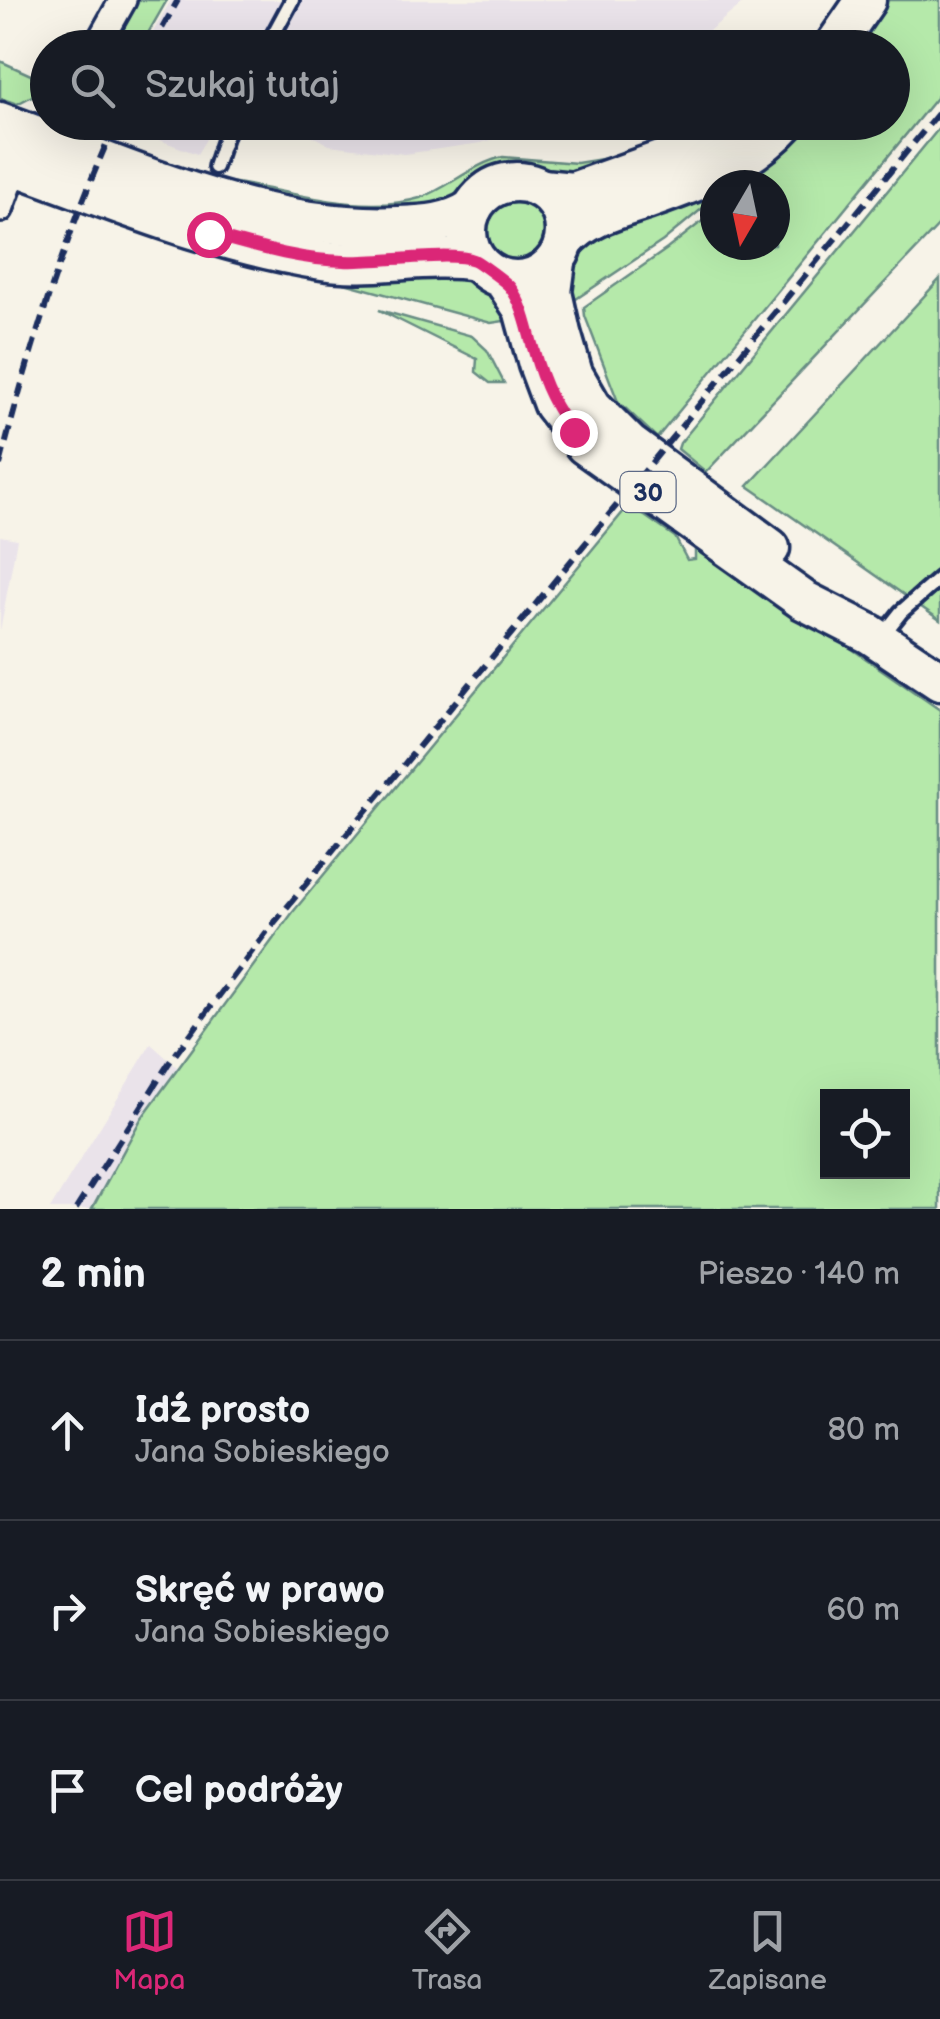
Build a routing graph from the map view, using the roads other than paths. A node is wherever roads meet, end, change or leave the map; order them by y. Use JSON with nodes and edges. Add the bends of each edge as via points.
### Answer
{"nodes":[{"id":1,"x":123,"y":0,"type":"edge"},
{"id":2,"x":292,"y":0,"type":"edge"},
{"id":3,"x":866,"y":0,"type":"edge"},
{"id":4,"x":106,"y":30,"type":"edge"},
{"id":5,"x":276,"y":30,"type":"edge"},
{"id":6,"x":845,"y":30,"type":"edge"},
{"id":7,"x":0,"y":122,"type":"edge"},
{"id":8,"x":30,"y":127,"type":"edge"},
{"id":9,"x":41,"y":140,"type":"edge"},
{"id":10,"x":49,"y":140,"type":"edge"},
{"id":11,"x":73,"y":140,"type":"edge"},
{"id":12,"x":224,"y":140,"type":"edge"},
{"id":13,"x":715,"y":140,"type":"edge"},
{"id":14,"x":769,"y":140,"type":"edge"},
{"id":15,"x":5,"y":160,"type":"edge"},
{"id":16,"x":215,"y":167,"type":"dead end"},
{"id":17,"x":542,"y":188,"type":"junction"},
{"id":18,"x":97,"y":195,"type":"junction"},
{"id":19,"x":472,"y":209,"type":"junction"},
{"id":20,"x":0,"y":210,"type":"edge"},
{"id":21,"x":560,"y":251,"type":"junction"},
{"id":22,"x":490,"y":270,"type":"junction"},
{"id":23,"x":940,"y":578,"type":"edge"},
{"id":24,"x":875,"y":638,"type":"junction"},
{"id":25,"x":940,"y":681,"type":"edge"}],
"edges":[{"from":1,"to":4,"type":"street"},
{"from":2,"to":5,"type":"lane"},
{"from":3,"to":6,"type":"main road"},
{"from":7,"to":8,"type":"main road"},
{"from":9,"to":15,"type":"street","via":[[32,152]]},
{"from":10,"to":18,"type":"street","via":[[58,169]]},
{"from":11,"to":19,"type":"main road","via":[[206,196],[310,221],[423,225]]},
{"from":12,"to":16,"type":"lane"},
{"from":13,"to":17,"type":"main road","via":[[573,192]]},
{"from":14,"to":21,"type":"main road","via":[[734,164],[583,224]]},
{"from":15,"to":18,"type":"main road"},
{"from":15,"to":20,"type":"street"},
{"from":17,"to":19,"type":"main road","via":[[502,184]]},
{"from":17,"to":21,"type":"main road","via":[[564,217]]},
{"from":18,"to":22,"type":"main road","via":[[262,249],[327,261],[448,258]]},
{"from":19,"to":22,"type":"main road","via":[[468,244]]},
{"from":21,"to":22,"type":"main road","via":[[533,278]]},
{"from":21,"to":24,"type":"main road","number":"30","via":[[552,292],[579,388],[599,416]]},
{"from":22,"to":24,"type":"main road","number":"30","via":[[523,308],[553,404],[585,445],[802,600]]},
{"from":23,"to":24,"type":"lane"},
{"from":24,"to":25,"type":"main road","number":"30"}]}
